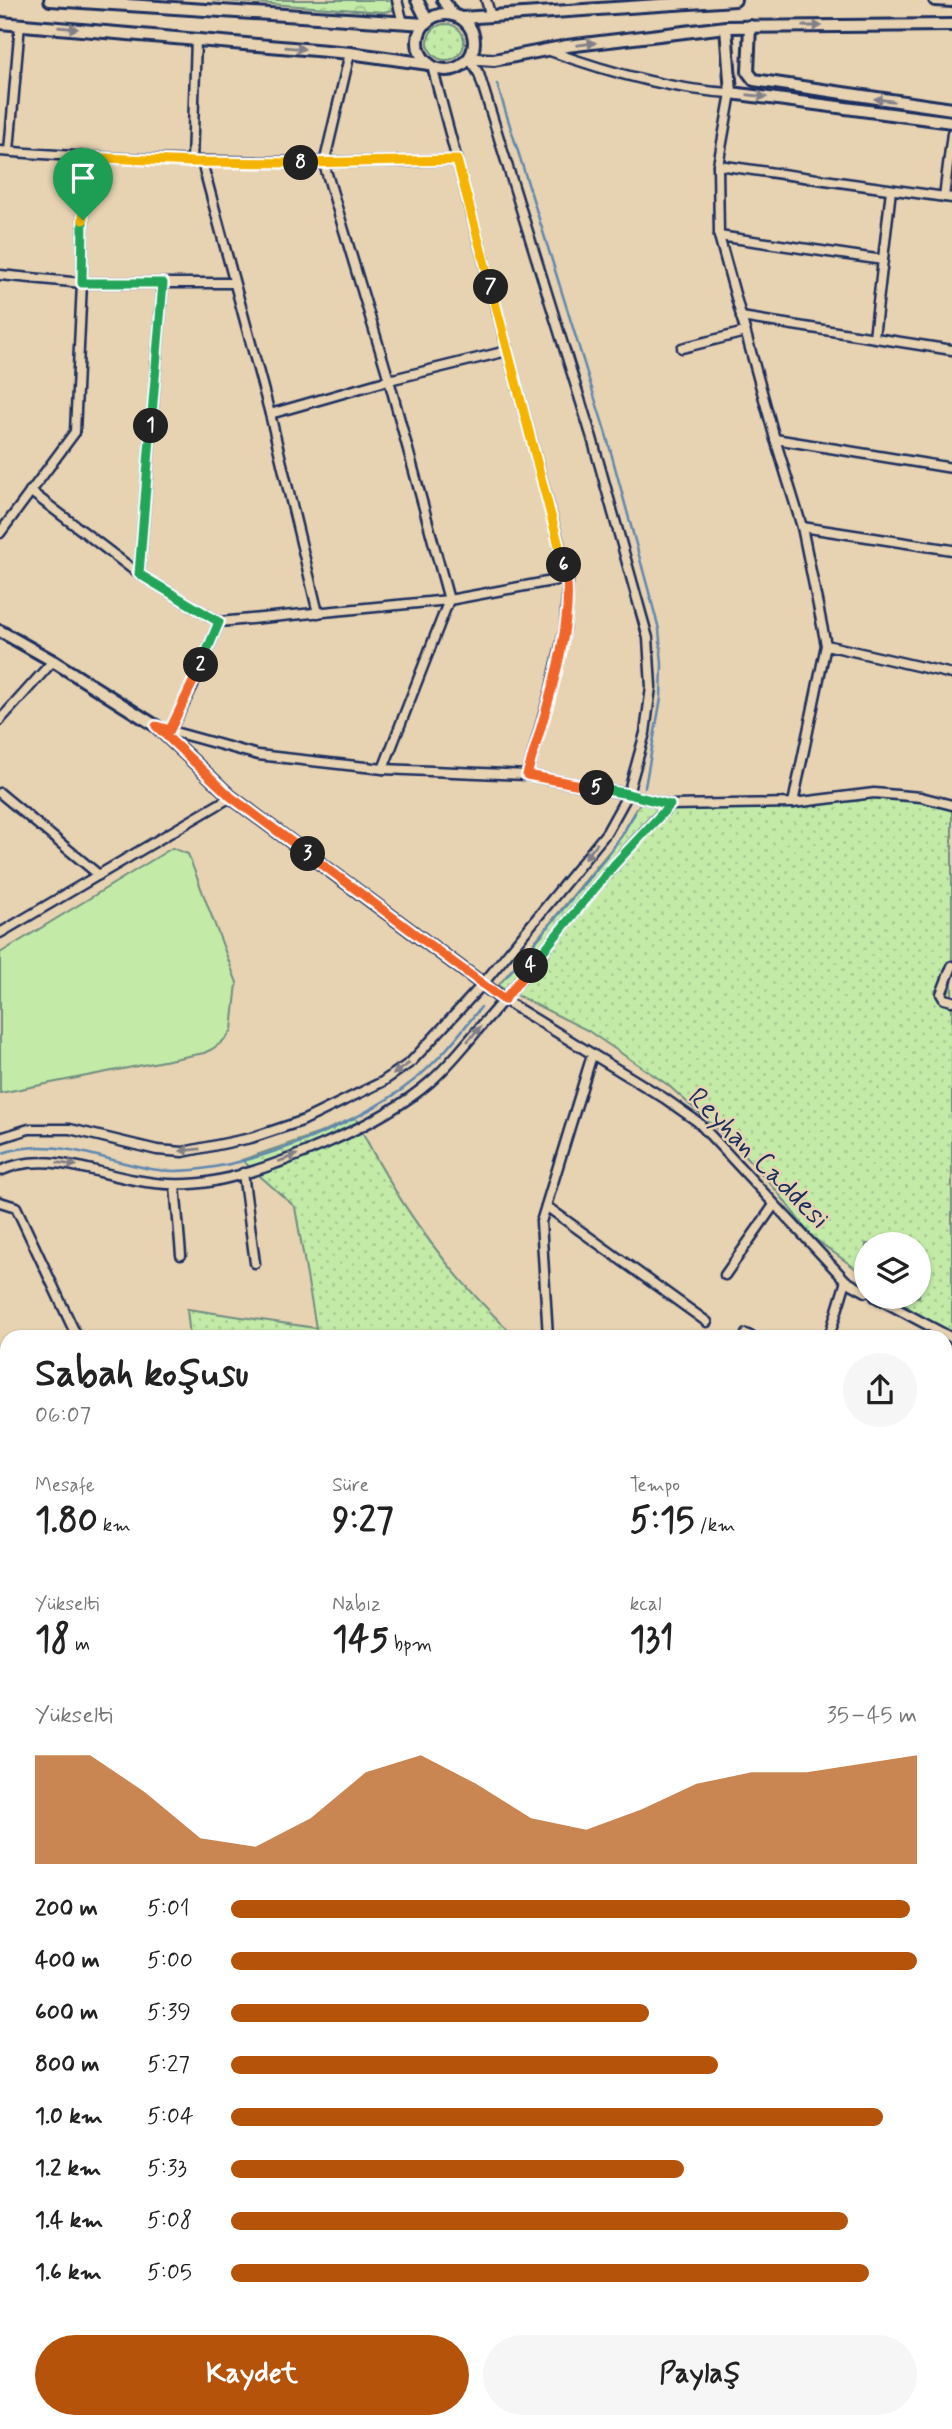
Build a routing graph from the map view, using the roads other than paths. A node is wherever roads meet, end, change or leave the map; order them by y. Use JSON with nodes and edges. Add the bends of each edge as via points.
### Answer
{"nodes":[{"id":1,"x":50,"y":0,"type":"edge"},
{"id":2,"x":397,"y":0,"type":"edge"},
{"id":3,"x":417,"y":0,"type":"edge"},
{"id":4,"x":443,"y":0,"type":"edge"},
{"id":5,"x":486,"y":0,"type":"edge"},
{"id":6,"x":727,"y":0,"type":"edge"},
{"id":7,"x":935,"y":0,"type":"edge"},
{"id":8,"x":952,"y":1,"type":"edge"},
{"id":9,"x":457,"y":17,"type":"junction"},
{"id":10,"x":491,"y":17,"type":"junction"},
{"id":11,"x":0,"y":23,"type":"edge"},
{"id":12,"x":403,"y":23,"type":"junction"},
{"id":13,"x":426,"y":23,"type":"junction"},
{"id":14,"x":20,"y":24,"type":"junction"},
{"id":15,"x":952,"y":25,"type":"edge"},
{"id":16,"x":750,"y":26,"type":"junction"},
{"id":17,"x":726,"y":27,"type":"junction"},
{"id":18,"x":197,"y":39,"type":"junction"},
{"id":19,"x":547,"y":50,"type":"junction"},
{"id":20,"x":350,"y":52,"type":"junction"},
{"id":21,"x":470,"y":57,"type":"junction"},
{"id":22,"x":430,"y":65,"type":"junction"},
{"id":23,"x":731,"y":93,"type":"junction"},
{"id":24,"x":952,"y":109,"type":"edge"},
{"id":25,"x":952,"y":122,"type":"edge"},
{"id":26,"x":952,"y":134,"type":"edge"},
{"id":27,"x":5,"y":151,"type":"edge"},
{"id":28,"x":84,"y":157,"type":"junction"},
{"id":29,"x":457,"y":160,"type":"junction"},
{"id":30,"x":197,"y":162,"type":"junction"},
{"id":31,"x":324,"y":164,"type":"junction"},
{"id":32,"x":718,"y":165,"type":"junction"},
{"id":33,"x":891,"y":190,"type":"junction"},
{"id":34,"x":948,"y":198,"type":"edge"},
{"id":35,"x":719,"y":236,"type":"junction"},
{"id":36,"x":883,"y":260,"type":"junction"},
{"id":37,"x":0,"y":275,"type":"edge"},
{"id":38,"x":82,"y":283,"type":"junction"},
{"id":39,"x":163,"y":283,"type":"junction"},
{"id":40,"x":234,"y":283,"type":"junction"},
{"id":41,"x":741,"y":317,"type":"junction"},
{"id":42,"x":745,"y":332,"type":"junction"},
{"id":43,"x":874,"y":337,"type":"junction"},
{"id":44,"x":682,"y":348,"type":"dead end"},
{"id":45,"x":952,"y":350,"type":"edge"},
{"id":46,"x":507,"y":351,"type":"junction"},
{"id":47,"x":389,"y":380,"type":"junction"},
{"id":48,"x":270,"y":414,"type":"junction"},
{"id":49,"x":775,"y":439,"type":"junction"},
{"id":50,"x":952,"y":468,"type":"edge"},
{"id":51,"x":30,"y":491,"type":"junction"},
{"id":52,"x":803,"y":527,"type":"junction"},
{"id":53,"x":0,"y":533,"type":"edge"},
{"id":54,"x":952,"y":550,"type":"edge"},
{"id":55,"x":139,"y":574,"type":"junction"},
{"id":56,"x":568,"y":578,"type":"junction"},
{"id":57,"x":449,"y":600,"type":"junction"},
{"id":58,"x":318,"y":613,"type":"junction"},
{"id":59,"x":219,"y":622,"type":"junction"},
{"id":60,"x":0,"y":631,"type":"edge"},
{"id":61,"x":826,"y":645,"type":"junction"},
{"id":62,"x":53,"y":661,"type":"junction"},
{"id":63,"x":952,"y":674,"type":"edge"},
{"id":64,"x":0,"y":720,"type":"edge"},
{"id":65,"x":156,"y":726,"type":"junction"},
{"id":66,"x":170,"y":730,"type":"junction"},
{"id":67,"x":383,"y":769,"type":"junction"},
{"id":68,"x":527,"y":775,"type":"junction"},
{"id":69,"x":0,"y":793,"type":"edge"},
{"id":70,"x":628,"y":794,"type":"junction"},
{"id":71,"x":231,"y":797,"type":"junction"},
{"id":72,"x":793,"y":803,"type":"junction"},
{"id":73,"x":670,"y":805,"type":"junction"},
{"id":74,"x":952,"y":805,"type":"edge"},
{"id":75,"x":99,"y":875,"type":"junction"},
{"id":76,"x":0,"y":933,"type":"edge"},
{"id":77,"x":952,"y":966,"type":"edge"},
{"id":78,"x":482,"y":985,"type":"junction"},
{"id":79,"x":504,"y":1000,"type":"junction"},
{"id":80,"x":952,"y":1001,"type":"edge"},
{"id":81,"x":592,"y":1055,"type":"junction"},
{"id":82,"x":0,"y":1138,"type":"edge"},
{"id":83,"x":0,"y":1171,"type":"edge"},
{"id":84,"x":243,"y":1173,"type":"junction"},
{"id":85,"x":175,"y":1185,"type":"junction"},
{"id":86,"x":0,"y":1202,"type":"edge"},
{"id":87,"x":774,"y":1205,"type":"junction"},
{"id":88,"x":546,"y":1206,"type":"junction"},
{"id":89,"x":181,"y":1255,"type":"dead end"},
{"id":90,"x":256,"y":1264,"type":"dead end"},
{"id":91,"x":725,"y":1275,"type":"dead end"},
{"id":92,"x":846,"y":1281,"type":"junction"},
{"id":93,"x":854,"y":1285,"type":"edge"},
{"id":94,"x":898,"y":1309,"type":"edge"},
{"id":95,"x":707,"y":1322,"type":"dead end"},
{"id":96,"x":70,"y":1330,"type":"edge"},
{"id":97,"x":548,"y":1330,"type":"edge"},
{"id":98,"x":831,"y":1330,"type":"edge"},
{"id":99,"x":937,"y":1330,"type":"edge"}],
"edges":[{"from":1,"to":12,"type":"main road"},
{"from":2,"to":12,"type":"street"},
{"from":3,"to":13,"type":"main road"},
{"from":4,"to":9,"type":"main road"},
{"from":5,"to":10,"type":"street"},
{"from":6,"to":10,"type":"main road"},
{"from":7,"to":8,"type":"main road"},
{"from":9,"to":10,"type":"main road"},
{"from":9,"to":13,"type":"main road","via":[[438,16]]},
{"from":9,"to":21,"type":"main road","via":[[467,23],[474,37]]},
{"from":11,"to":14,"type":"main road"},
{"from":12,"to":13,"type":"main road"},
{"from":13,"to":22,"type":"main road","via":[[419,47]]},
{"from":14,"to":18,"type":"main road","one_way":true},
{"from":14,"to":27,"type":"street"},
{"from":16,"to":15,"type":"main road","one_way":true},
{"from":16,"to":17,"type":"main road"},
{"from":24,"to":16,"type":"main road","one_way":true,"via":[[758,81],[748,72]]},
{"from":19,"to":17,"type":"main road","one_way":true},
{"from":17,"to":23,"type":"main road"},
{"from":18,"to":20,"type":"main road","one_way":true},
{"from":18,"to":30,"type":"street"},
{"from":19,"to":21,"type":"main road","via":[[494,60]]},
{"from":19,"to":23,"type":"street","via":[[648,80]]},
{"from":20,"to":22,"type":"main road"},
{"from":20,"to":31,"type":"street"},
{"from":21,"to":22,"type":"main road","via":[[455,69]]},
{"from":21,"to":70,"type":"street","via":[[592,438],[648,638],[651,687],[647,721]]},
{"from":22,"to":29,"type":"street"},
{"from":23,"to":25,"type":"main road","one_way":true},
{"from":23,"to":32,"type":"street"},
{"from":26,"to":34,"type":"street"},
{"from":27,"to":28,"type":"street"},
{"from":28,"to":30,"type":"street"},
{"from":28,"to":38,"type":"street"},
{"from":29,"to":31,"type":"street"},
{"from":29,"to":46,"type":"street"},
{"from":30,"to":31,"type":"street"},
{"from":30,"to":40,"type":"street"},
{"from":31,"to":47,"type":"street"},
{"from":32,"to":33,"type":"street"},
{"from":32,"to":35,"type":"street"},
{"from":33,"to":34,"type":"street"},
{"from":33,"to":36,"type":"street"},
{"from":35,"to":36,"type":"street"},
{"from":35,"to":41,"type":"street"},
{"from":36,"to":43,"type":"street"},
{"from":37,"to":38,"type":"street"},
{"from":38,"to":39,"type":"street"},
{"from":38,"to":51,"type":"street","via":[[75,432]]},
{"from":39,"to":40,"type":"street"},
{"from":39,"to":55,"type":"street"},
{"from":40,"to":48,"type":"street"},
{"from":41,"to":42,"type":"street"},
{"from":41,"to":43,"type":"street"},
{"from":42,"to":44,"type":"street"},
{"from":42,"to":49,"type":"street"},
{"from":43,"to":45,"type":"street"},
{"from":46,"to":47,"type":"street"},
{"from":46,"to":56,"type":"street"},
{"from":47,"to":48,"type":"street"},
{"from":47,"to":57,"type":"street"},
{"from":48,"to":58,"type":"street"},
{"from":49,"to":50,"type":"street"},
{"from":49,"to":52,"type":"street"},
{"from":51,"to":53,"type":"street"},
{"from":51,"to":55,"type":"street"},
{"from":52,"to":54,"type":"street"},
{"from":52,"to":61,"type":"street"},
{"from":55,"to":59,"type":"street"},
{"from":56,"to":57,"type":"street"},
{"from":56,"to":68,"type":"street","via":[[565,628]]},
{"from":57,"to":58,"type":"street"},
{"from":57,"to":67,"type":"street"},
{"from":58,"to":59,"type":"street"},
{"from":59,"to":66,"type":"street"},
{"from":60,"to":62,"type":"main road"},
{"from":61,"to":63,"type":"street"},
{"from":61,"to":72,"type":"street"},
{"from":62,"to":64,"type":"street"},
{"from":62,"to":65,"type":"main road"},
{"from":65,"to":66,"type":"street"},
{"from":65,"to":71,"type":"main road"},
{"from":66,"to":67,"type":"street","via":[[258,755]]},
{"from":67,"to":68,"type":"street"},
{"from":68,"to":70,"type":"street"},
{"from":69,"to":75,"type":"street"},
{"from":70,"to":73,"type":"street"},
{"from":70,"to":78,"type":"street","one_way":true,"via":[[607,832]]},
{"from":71,"to":75,"type":"street"},
{"from":71,"to":78,"type":"main road"},
{"from":72,"to":73,"type":"street"},
{"from":72,"to":74,"type":"street","via":[[874,793]]},
{"from":73,"to":79,"type":"street","via":[[614,865]]},
{"from":75,"to":76,"type":"street"},
{"from":77,"to":80,"type":"street","via":[[941,994]]},
{"from":78,"to":79,"type":"main road"},
{"from":78,"to":82,"type":"street","one_way":true,"via":[[411,1062],[382,1082],[302,1121],[251,1138],[183,1152],[70,1129],[29,1129]]},
{"from":79,"to":81,"type":"street","name":"Reyhan Caddesi"},
{"from":84,"to":79,"type":"street","one_way":true,"via":[[326,1142],[405,1101],[444,1068]]},
{"from":81,"to":87,"type":"street","name":"Reyhan Caddesi","via":[[698,1122]]},
{"from":81,"to":88,"type":"street"},
{"from":83,"to":85,"type":"street","one_way":true,"via":[[22,1163],[58,1163]]},
{"from":84,"to":85,"type":"street"},
{"from":84,"to":90,"type":"street"},
{"from":85,"to":89,"type":"street"},
{"from":86,"to":96,"type":"street","via":[[16,1207]]},
{"from":87,"to":91,"type":"street"},
{"from":87,"to":92,"type":"street","name":"Reyhan Caddesi"},
{"from":88,"to":95,"type":"street"},
{"from":88,"to":97,"type":"street","via":[[541,1222]]},
{"from":92,"to":93,"type":"street","name":"Reyhan Caddesi"},
{"from":92,"to":98,"type":"street"},
{"from":94,"to":99,"type":"street"}]}
